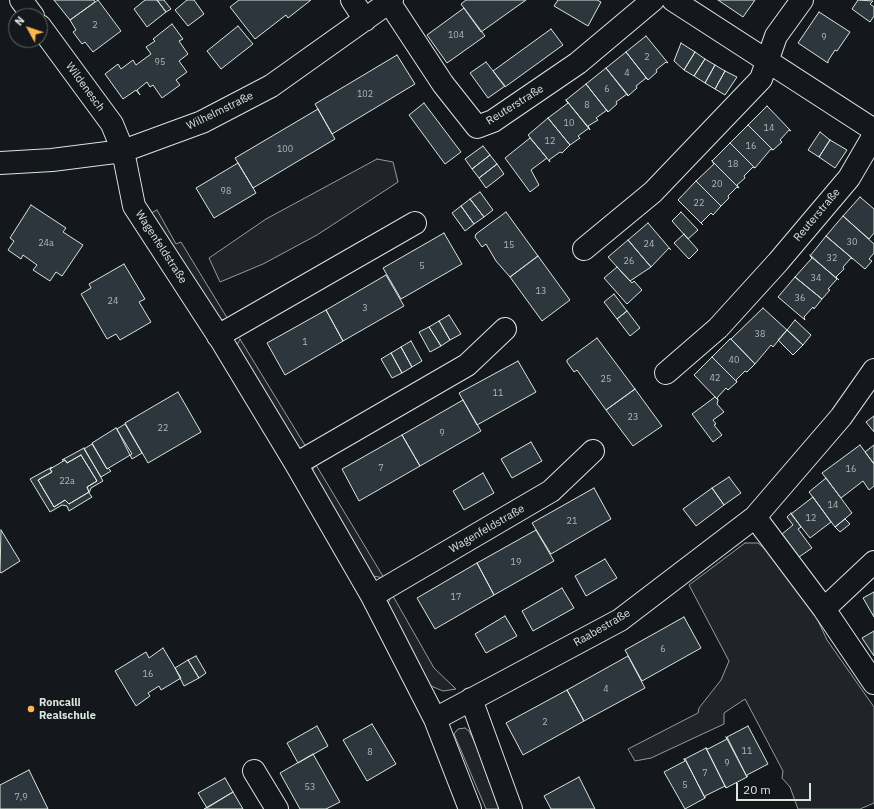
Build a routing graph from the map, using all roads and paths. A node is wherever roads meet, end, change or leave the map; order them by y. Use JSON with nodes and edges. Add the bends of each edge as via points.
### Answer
{"nodes":[{"id":1,"x":352,"y":0,"type":"edge"},
{"id":2,"x":653,"y":0,"type":"edge"},
{"id":3,"x":673,"y":0,"type":"edge"},
{"id":4,"x":802,"y":0,"type":"edge"},
{"id":5,"x":391,"y":1,"type":"edge"},
{"id":6,"x":365,"y":20,"type":"junction"},
{"id":7,"x":48,"y":37,"type":"edge"},
{"id":8,"x":768,"y":61,"type":"junction"},
{"id":9,"x":874,"y":130,"type":"edge"},
{"id":10,"x":874,"y":135,"type":"edge"},
{"id":11,"x":123,"y":151,"type":"junction"},
{"id":12,"x":0,"y":163,"type":"edge"},
{"id":13,"x":415,"y":223,"type":"dead end"},
{"id":14,"x":584,"y":249,"type":"dead end"},
{"id":15,"x":505,"y":329,"type":"dead end"},
{"id":16,"x":218,"y":336,"type":"junction"},
{"id":17,"x":874,"y":370,"type":"edge"},
{"id":18,"x":666,"y":373,"type":"dead end"},
{"id":19,"x":593,"y":450,"type":"dead end"},
{"id":20,"x":296,"y":464,"type":"junction"},
{"id":21,"x":755,"y":517,"type":"junction"},
{"id":22,"x":874,"y":562,"type":"edge"},
{"id":23,"x":372,"y":596,"type":"junction"},
{"id":24,"x":824,"y":609,"type":"junction"},
{"id":25,"x":874,"y":684,"type":"edge"},
{"id":26,"x":472,"y":699,"type":"junction"},
{"id":27,"x":435,"y":719,"type":"junction"},
{"id":28,"x":254,"y":771,"type":"dead end"},
{"id":29,"x":277,"y":809,"type":"edge"},
{"id":30,"x":470,"y":809,"type":"edge"},
{"id":31,"x":511,"y":809,"type":"edge"}],
"edges":[{"from":1,"to":6,"type":"street"},
{"from":2,"to":5,"type":"street","name":"Reuterstraße","via":[[578,63],[493,121],[477,128],[443,84]]},
{"from":3,"to":8,"type":"street"},
{"from":4,"to":8,"type":"street","via":[[776,36]]},
{"from":5,"to":6,"type":"street","name":"Wilhelmstraße"},
{"from":6,"to":11,"type":"street","name":"Wilhelmstraße","via":[[264,89],[202,122]]},
{"from":7,"to":11,"type":"street","name":"Wildenesch","via":[[112,124]]},
{"from":8,"to":9,"type":"street"},
{"from":8,"to":14,"type":"street","via":[[761,79],[653,192]]},
{"from":10,"to":18,"type":"street","name":"Reuterstraße","via":[[848,178],[778,262],[718,328]]},
{"from":11,"to":12,"type":"street","name":"Wilhelmstraße","via":[[52,160]]},
{"from":11,"to":16,"type":"street","name":"Wagenfeldstraße","via":[[134,206]]},
{"from":13,"to":16,"type":"street"},
{"from":15,"to":20,"type":"street","via":[[468,365]]},
{"from":16,"to":20,"type":"street","name":"Wagenfeldstraße"},
{"from":17,"to":21,"type":"street","name":"Raabestraße","via":[[841,417]]},
{"from":19,"to":23,"type":"street","name":"Wagenfeldstraße","via":[[551,491]]},
{"from":20,"to":23,"type":"street","name":"Wagenfeldstraße"},
{"from":21,"to":24,"type":"street"},
{"from":21,"to":26,"type":"street","name":"Raabestraße","via":[[620,620]]},
{"from":22,"to":24,"type":"street"},
{"from":23,"to":27,"type":"street","name":"Wagenfeldstraße"},
{"from":24,"to":25,"type":"street"},
{"from":26,"to":27,"type":"street","name":"Raabestraße"},
{"from":26,"to":31,"type":"street"},
{"from":27,"to":30,"type":"street","name":"Wagenfeldstraße"},
{"from":28,"to":29,"type":"street"}]}
